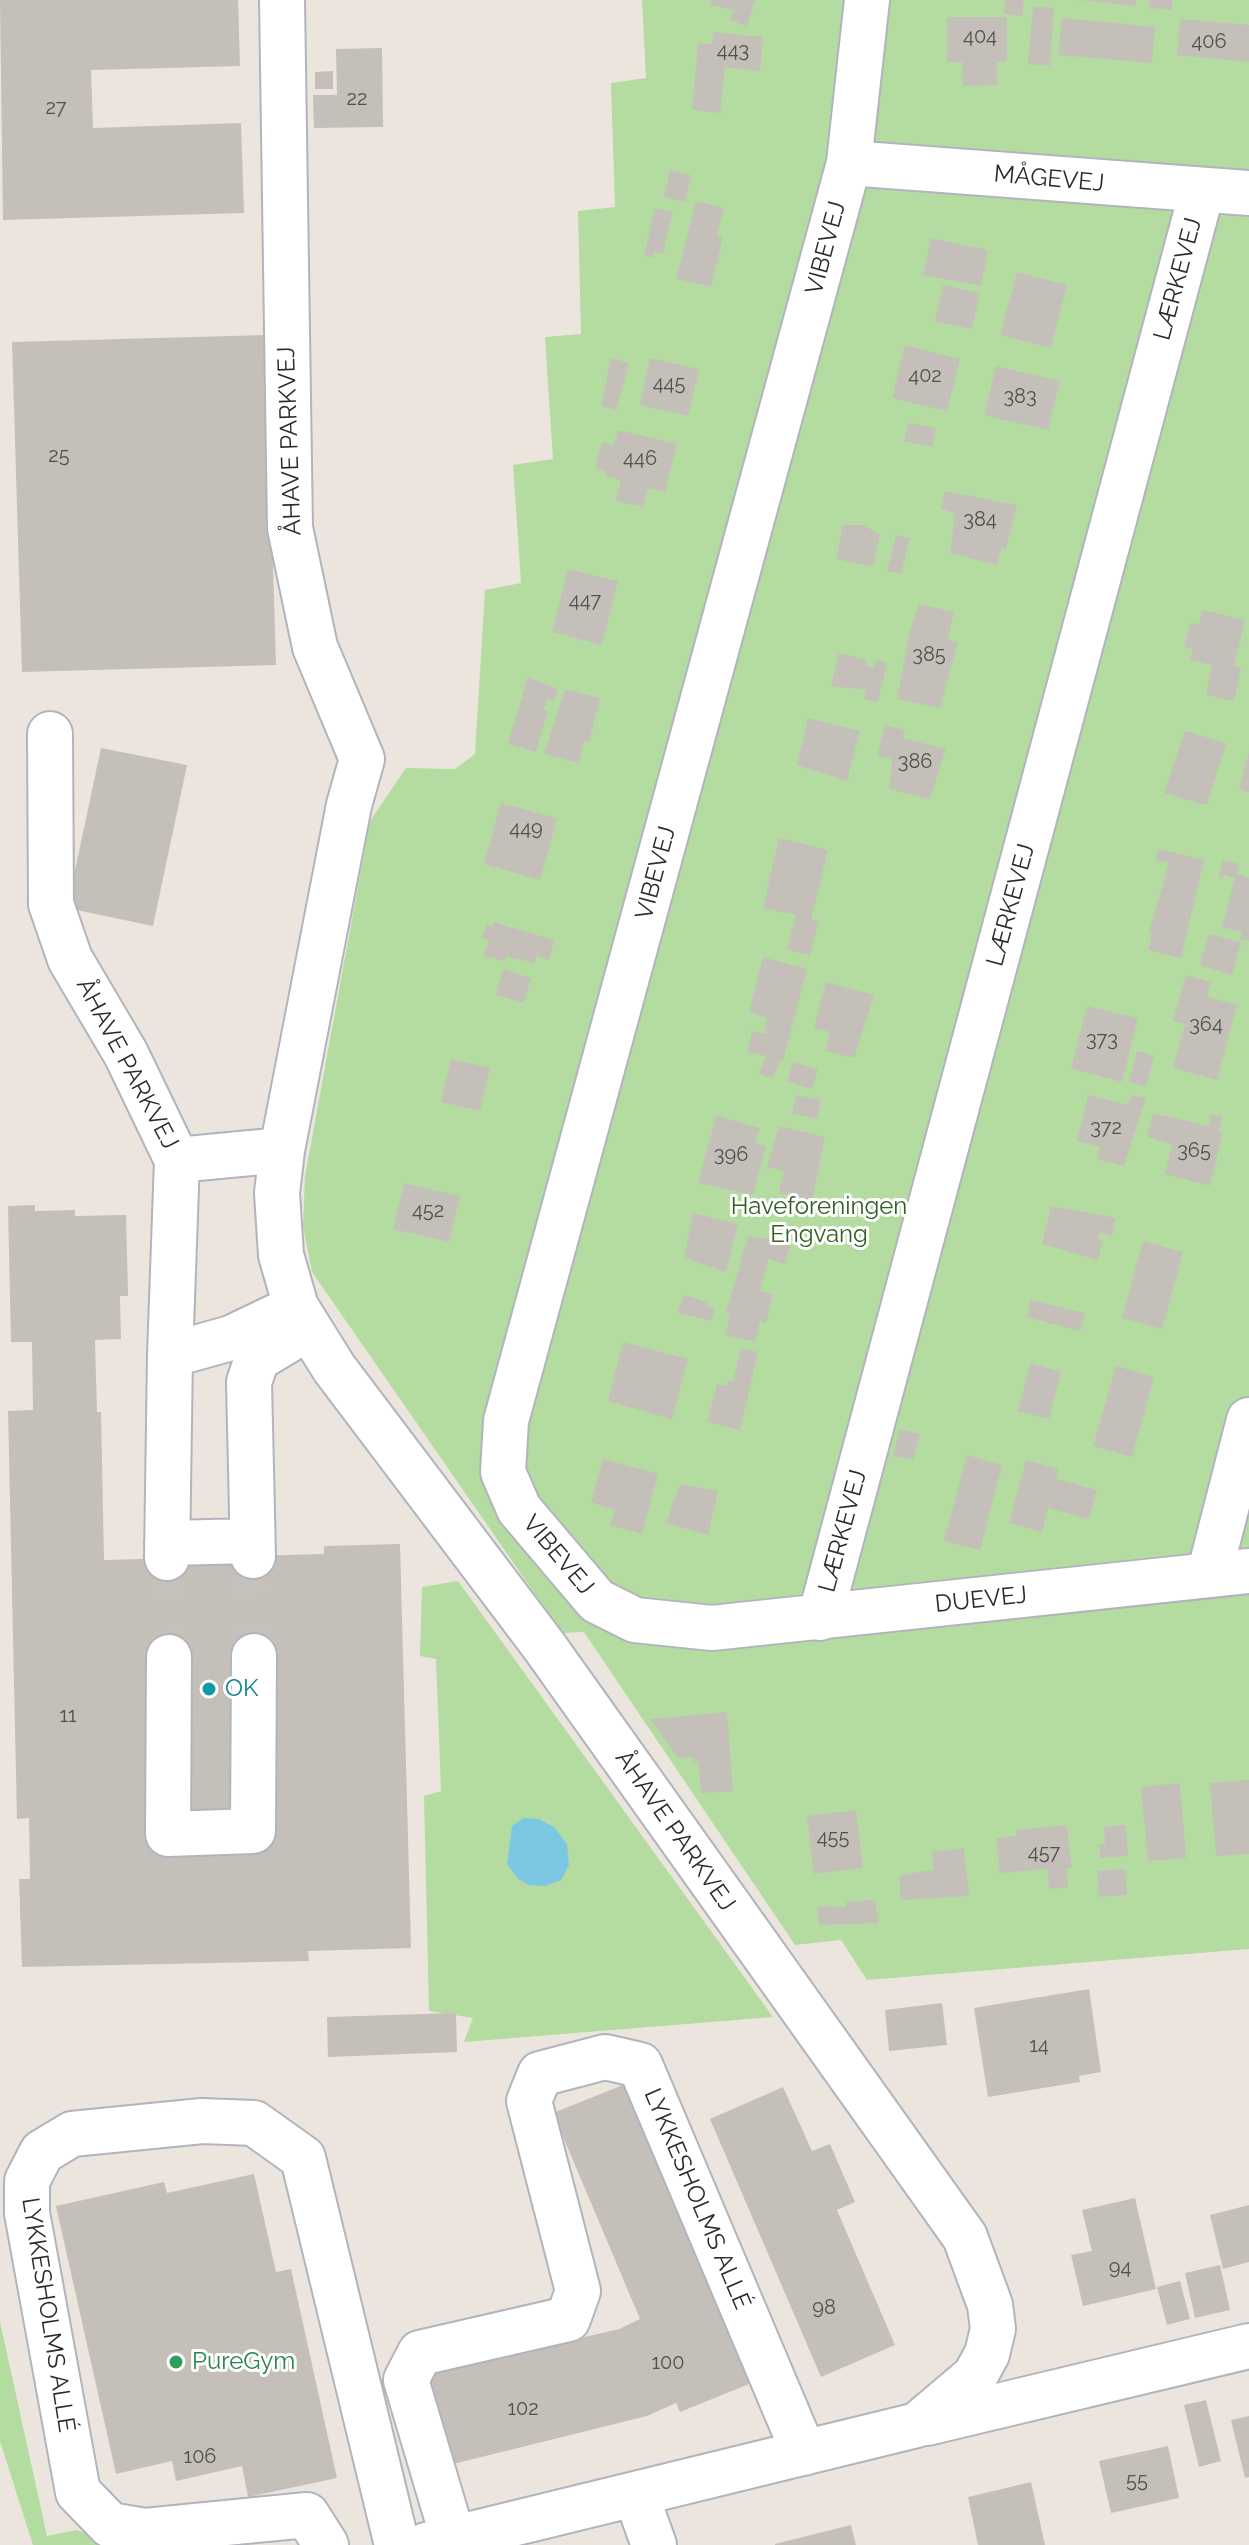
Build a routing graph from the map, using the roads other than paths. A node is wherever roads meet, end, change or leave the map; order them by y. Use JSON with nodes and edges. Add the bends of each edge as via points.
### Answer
{"nodes":[{"id":1,"x":282,"y":0,"type":"edge"},
{"id":2,"x":867,"y":0,"type":"edge"},
{"id":3,"x":849,"y":163,"type":"junction"},
{"id":4,"x":1202,"y":191,"type":"junction"},
{"id":5,"x":1249,"y":193,"type":"edge"},
{"id":6,"x":50,"y":734,"type":"dead end"},
{"id":7,"x":282,"y":1150,"type":"junction"},
{"id":8,"x":177,"y":1160,"type":"junction"},
{"id":9,"x":303,"y":1317,"type":"junction"},
{"id":10,"x":170,"y":1355,"type":"junction"},
{"id":11,"x":1249,"y":1420,"type":"edge"},
{"id":12,"x":1229,"y":1573,"type":"edge"},
{"id":13,"x":820,"y":1618,"type":"junction"},
{"id":14,"x":712,"y":1628,"type":"joint"},
{"id":15,"x":254,"y":1656,"type":"tunnel mouth"},
{"id":16,"x":169,"y":1657,"type":"tunnel mouth"},
{"id":17,"x":1249,"y":2346,"type":"edge"},
{"id":18,"x":987,"y":2354,"type":"joint"},
{"id":19,"x":917,"y":2425,"type":"junction"},
{"id":20,"x":804,"y":2453,"type":"junction"},
{"id":21,"x":636,"y":2495,"type":"junction"},
{"id":22,"x":439,"y":2542,"type":"edge"},
{"id":23,"x":326,"y":2545,"type":"edge"},
{"id":24,"x":397,"y":2545,"type":"edge"},
{"id":25,"x":654,"y":2545,"type":"edge"}],
"edges":[{"from":1,"to":7,"type":"street","name":"ÅHAVE PARKVEJ","via":[[290,528],[315,647],[362,759]]},
{"from":2,"to":3,"type":"street","name":"VIBEVEJ"},
{"from":3,"to":4,"type":"street","name":"MÅGEVEJ"},
{"from":3,"to":14,"type":"street","name":"VIBEVEJ","via":[[506,1421],[503,1472],[519,1509],[597,1601],[635,1620]]},
{"from":4,"to":5,"type":"street","name":"MÅGEVEJ"},
{"from":4,"to":13,"type":"street","name":"LÆRKEVEJ"},
{"from":6,"to":8,"type":"street","name":"ÅHAVE PARKVEJ","via":[[51,904],[70,959],[126,1054]]},
{"from":7,"to":8,"type":"street","name":"ÅHAVE PARKVEJ"},
{"from":7,"to":9,"type":"street","name":"ÅHAVE PARKVEJ","via":[[277,1193],[281,1255]]},
{"from":8,"to":10,"type":"street","name":"ÅHAVE PARKVEJ"},
{"from":9,"to":10,"type":"street"},
{"from":9,"to":10,"type":"street","name":"ÅHAVE PARKVEJ","via":[[257,1359],[249,1382],[252,1549],[167,1550]]},
{"from":9,"to":18,"type":"street","name":"ÅHAVE PARKVEJ","via":[[334,1368],[553,1659],[965,2237],[990,2305],[993,2329]]},
{"from":11,"to":12,"type":"street"},
{"from":12,"to":13,"type":"street","name":"DUEVEJ"},
{"from":13,"to":14,"type":"street","name":"DUEVEJ"},
{"from":15,"to":16,"type":"street","via":[[253,1831],[168,1834]]},
{"from":17,"to":19,"type":"street","name":"LYKKESHOLMS ALLÉ"},
{"from":18,"to":19,"type":"street","name":"LYKKESHOLMS ALLÉ","via":[[975,2376]]},
{"from":19,"to":20,"type":"street","name":"LYKKESHOLMS ALLÉ"},
{"from":20,"to":21,"type":"street","name":"LYKKESHOLMS ALLÉ"},
{"from":20,"to":22,"type":"street","name":"LYKKESHOLMS ALLÉ","via":[[640,2065],[605,2057],[540,2074],[529,2101],[578,2291],[568,2319],[420,2353],[406,2380]]},
{"from":21,"to":22,"type":"street","name":"LYKKESHOLMS ALLÉ"},
{"from":21,"to":25,"type":"street"},
{"from":23,"to":24,"type":"street","name":"LYKKESHOLMS ALLÉ","via":[[307,2515],[145,2531],[110,2525],[78,2492],[27,2213],[27,2181],[42,2152],[72,2134],[202,2121],[254,2123],[303,2158]]}]}
